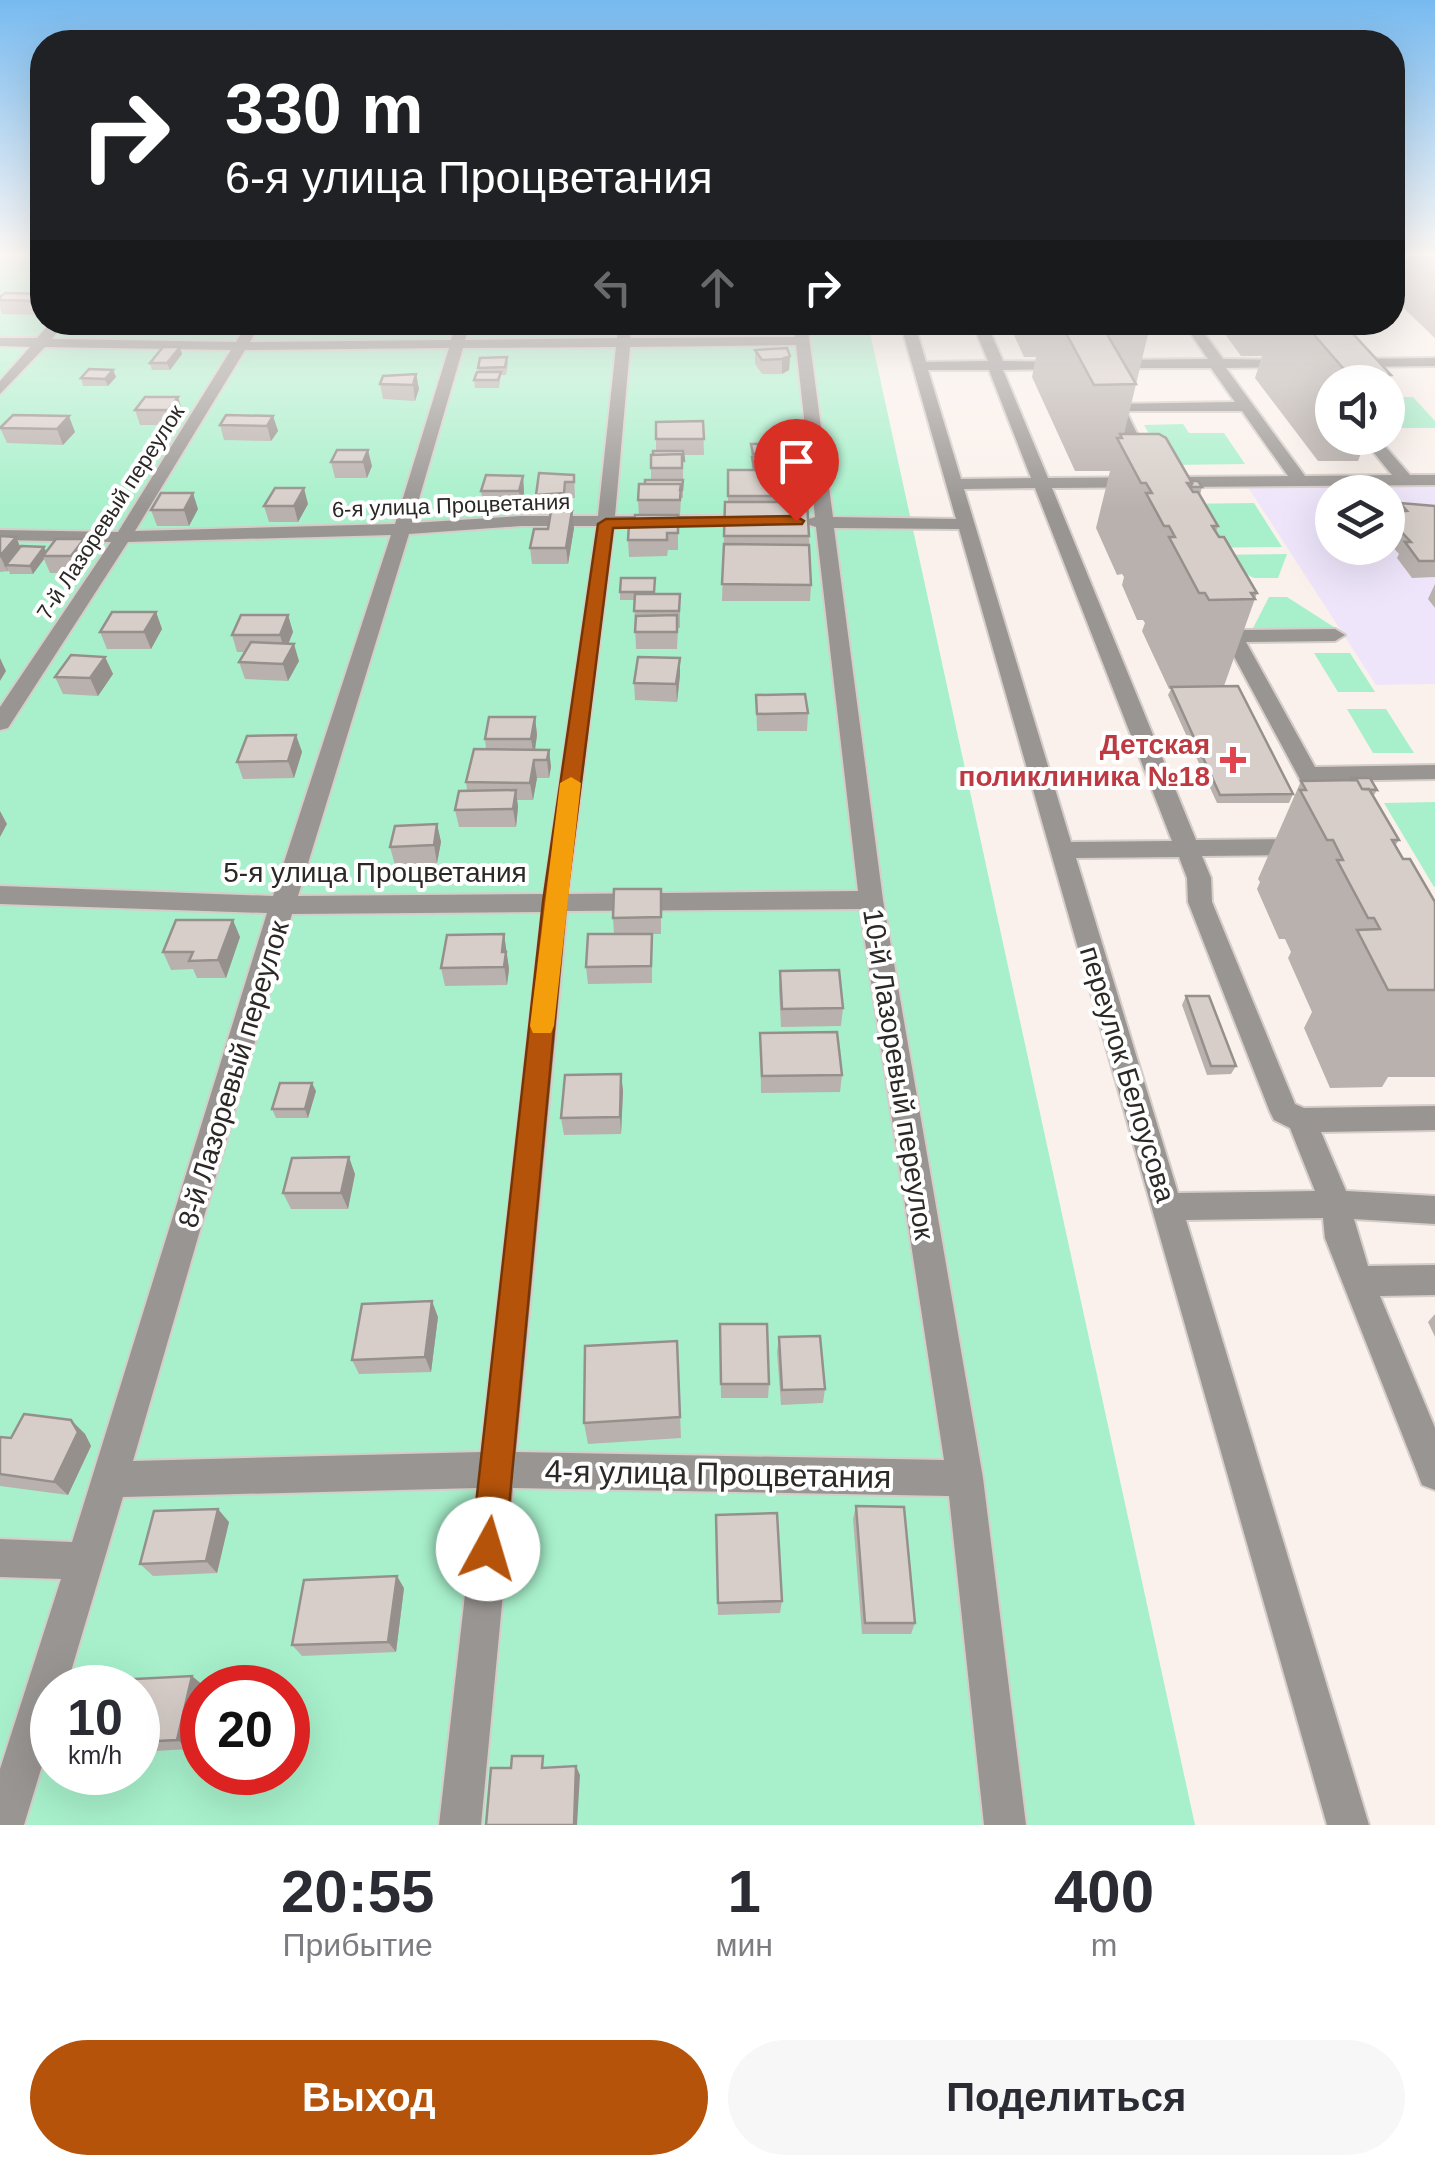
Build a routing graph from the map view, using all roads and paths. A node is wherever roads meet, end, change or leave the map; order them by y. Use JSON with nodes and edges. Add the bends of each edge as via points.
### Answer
{"nodes":[{"id":1,"x":45,"y":339,"type":"edge"},
{"id":2,"x":245,"y":339,"type":"edge"},
{"id":3,"x":366,"y":339,"type":"edge"},
{"id":4,"x":458,"y":339,"type":"edge"},
{"id":5,"x":624,"y":339,"type":"edge"},
{"id":6,"x":802,"y":339,"type":"edge"},
{"id":7,"x":911,"y":339,"type":"edge"},
{"id":8,"x":986,"y":339,"type":"edge"},
{"id":9,"x":1200,"y":339,"type":"edge"},
{"id":10,"x":0,"y":342,"type":"edge"},
{"id":11,"x":42,"y":343,"type":"junction"},
{"id":12,"x":241,"y":346,"type":"junction"},
{"id":13,"x":1298,"y":350,"type":"dead end"},
{"id":14,"x":1416,"y":362,"type":"junction"},
{"id":15,"x":1435,"y":362,"type":"edge"},
{"id":16,"x":1328,"y":363,"type":"edge"},
{"id":17,"x":1217,"y":364,"type":"junction"},
{"id":18,"x":996,"y":365,"type":"junction"},
{"id":19,"x":918,"y":366,"type":"junction"},
{"id":20,"x":1435,"y":381,"type":"edge"},
{"id":21,"x":0,"y":390,"type":"edge"},
{"id":22,"x":1246,"y":406,"type":"junction"},
{"id":23,"x":1384,"y":455,"type":"edge"},
{"id":24,"x":1401,"y":475,"type":"edge"},
{"id":25,"x":1405,"y":480,"type":"edge"},
{"id":26,"x":1435,"y":480,"type":"edge"},
{"id":27,"x":1300,"y":481,"type":"junction"},
{"id":28,"x":1315,"y":481,"type":"edge"},
{"id":29,"x":1042,"y":483,"type":"junction"},
{"id":30,"x":953,"y":484,"type":"junction"},
{"id":31,"x":1155,"y":488,"type":"junction"},
{"id":32,"x":826,"y":523,"type":"junction"},
{"id":33,"x":606,"y":524,"type":"junction"},
{"id":34,"x":964,"y":524,"type":"junction"},
{"id":35,"x":403,"y":529,"type":"junction"},
{"id":36,"x":0,"y":535,"type":"edge"},
{"id":37,"x":123,"y":537,"type":"junction"},
{"id":38,"x":1214,"y":600,"type":"edge"},
{"id":39,"x":1233,"y":636,"type":"junction"},
{"id":40,"x":1335,"y":636,"type":"dead end"},
{"id":41,"x":0,"y":723,"type":"edge"},
{"id":42,"x":1435,"y":772,"type":"edge"},
{"id":43,"x":1308,"y":774,"type":"junction"},
{"id":44,"x":1187,"y":848,"type":"junction"},
{"id":45,"x":1059,"y":850,"type":"junction"},
{"id":46,"x":0,"y":895,"type":"edge"},
{"id":47,"x":871,"y":900,"type":"junction"},
{"id":48,"x":554,"y":902,"type":"junction"},
{"id":49,"x":283,"y":905,"type":"junction"},
{"id":50,"x":1435,"y":1118,"type":"edge"},
{"id":51,"x":1301,"y":1120,"type":"junction"},
{"id":52,"x":1336,"y":1204,"type":"junction"},
{"id":53,"x":1168,"y":1207,"type":"junction"},
{"id":54,"x":1435,"y":1210,"type":"edge"},
{"id":55,"x":1435,"y":1280,"type":"edge"},
{"id":56,"x":1358,"y":1281,"type":"junction"},
{"id":57,"x":496,"y":1470,"type":"junction"},
{"id":58,"x":1435,"y":1472,"type":"edge"},
{"id":59,"x":964,"y":1478,"type":"junction"},
{"id":60,"x":112,"y":1480,"type":"junction"},
{"id":61,"x":0,"y":1558,"type":"edge"},
{"id":62,"x":88,"y":1560,"type":"junction"},
{"id":63,"x":3,"y":1825,"type":"edge"},
{"id":64,"x":460,"y":1825,"type":"edge"},
{"id":65,"x":1005,"y":1825,"type":"edge"},
{"id":66,"x":1348,"y":1825,"type":"edge"}],
"edges":[{"from":1,"to":11,"type":"street"},
{"from":2,"to":12,"type":"street","name":"7-й Лазоревый переулок"},
{"from":3,"to":12,"type":"street"},
{"from":4,"to":35,"type":"street","name":"8-й Лазоревый переулок"},
{"from":5,"to":33,"type":"street"},
{"from":6,"to":32,"type":"street","name":"10-й Лазоревый переулок"},
{"from":7,"to":19,"type":"street","name":"переулок Белоусова"},
{"from":8,"to":18,"type":"street"},
{"from":9,"to":17,"type":"street"},
{"from":10,"to":11,"type":"street"},
{"from":11,"to":12,"type":"street"},
{"from":11,"to":21,"type":"street"},
{"from":12,"to":37,"type":"street","name":"7-й Лазоревый переулок"},
{"from":13,"to":17,"type":"street","via":[[1310,363]]},
{"from":14,"to":15,"type":"street"},
{"from":14,"to":16,"type":"street"},
{"from":14,"to":20,"type":"street"},
{"from":17,"to":18,"type":"street"},
{"from":17,"to":22,"type":"street"},
{"from":18,"to":19,"type":"street"},
{"from":18,"to":29,"type":"street"},
{"from":19,"to":30,"type":"street","name":"переулок Белоусова"},
{"from":22,"to":27,"type":"street"},
{"from":22,"to":31,"type":"street","via":[[1116,407]]},
{"from":23,"to":24,"type":"street"},
{"from":25,"to":26,"type":"street"},
{"from":27,"to":28,"type":"street"},
{"from":27,"to":31,"type":"street"},
{"from":29,"to":30,"type":"street"},
{"from":29,"to":31,"type":"street"},
{"from":29,"to":44,"type":"street"},
{"from":30,"to":34,"type":"street","name":"переулок Белоусова"},
{"from":32,"to":33,"type":"street","name":"6-я улица Процветания"},
{"from":32,"to":34,"type":"street","name":"6-я улица Процветания"},
{"from":32,"to":47,"type":"street","name":"10-й Лазоревый переулок"},
{"from":33,"to":35,"type":"street","name":"6-я улица Процветания","via":[[522,521]]},
{"from":33,"to":48,"type":"street"},
{"from":34,"to":45,"type":"street","name":"переулок Белоусова"},
{"from":35,"to":37,"type":"street","name":"6-я улица Процветания"},
{"from":35,"to":49,"type":"street","name":"8-й Лазоревый переулок"},
{"from":36,"to":37,"type":"street","name":"6-я улица Процветания"},
{"from":37,"to":41,"type":"street","name":"7-й Лазоревый переулок"},
{"from":38,"to":39,"type":"street"},
{"from":39,"to":40,"type":"street"},
{"from":39,"to":43,"type":"street"},
{"from":42,"to":43,"type":"street"},
{"from":43,"to":44,"type":"street","via":[[1332,839]]},
{"from":44,"to":45,"type":"street"},
{"from":44,"to":51,"type":"street","via":[[1200,902],[1284,1112]]},
{"from":45,"to":53,"type":"street","name":"переулок Белоусова"},
{"from":46,"to":49,"type":"street","name":"5-я улица Процветания"},
{"from":47,"to":48,"type":"street","name":"5-я улица Процветания"},
{"from":47,"to":59,"type":"street","name":"10-й Лазоревый переулок"},
{"from":48,"to":49,"type":"street","name":"5-я улица Процветания"},
{"from":48,"to":57,"type":"street"},
{"from":49,"to":60,"type":"street","name":"8-й Лазоревый переулок"},
{"from":50,"to":51,"type":"street"},
{"from":51,"to":52,"type":"street"},
{"from":52,"to":53,"type":"street"},
{"from":52,"to":54,"type":"street"},
{"from":52,"to":56,"type":"street","via":[[1340,1238]]},
{"from":53,"to":66,"type":"street","name":"переулок Белоусова"},
{"from":55,"to":56,"type":"street"},
{"from":56,"to":58,"type":"street"},
{"from":57,"to":59,"type":"street","name":"4-я улица Процветания"},
{"from":57,"to":60,"type":"street","name":"4-я улица Процветания"},
{"from":57,"to":64,"type":"street"},
{"from":59,"to":65,"type":"street","name":"10-й Лазоревый переулок"},
{"from":60,"to":62,"type":"street","name":"8-й Лазоревый переулок"},
{"from":61,"to":62,"type":"street"},
{"from":62,"to":63,"type":"street","name":"8-й Лазоревый переулок"}]}
